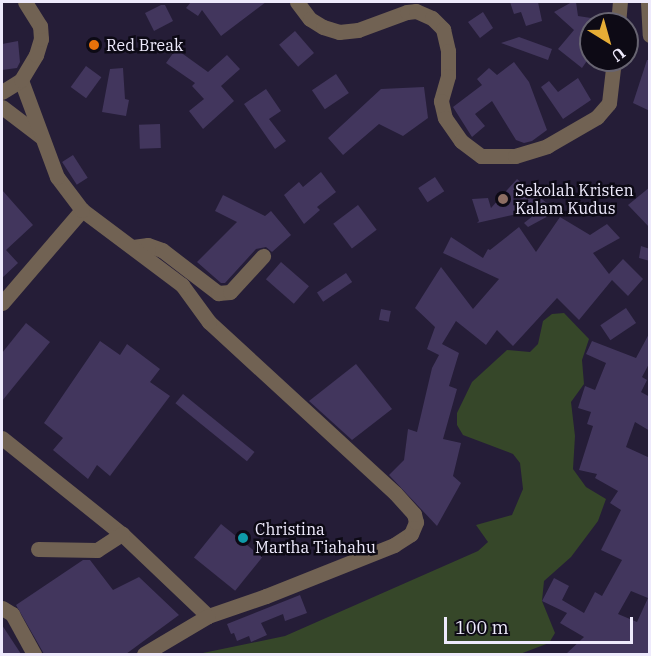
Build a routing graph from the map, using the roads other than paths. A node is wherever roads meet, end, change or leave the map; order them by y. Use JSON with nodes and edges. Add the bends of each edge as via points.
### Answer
{"nodes":[{"id":1,"x":25,"y":2,"type":"edge"},
{"id":2,"x":297,"y":2,"type":"edge"},
{"id":3,"x":648,"y":2,"type":"edge"},
{"id":4,"x":650,"y":35,"type":"edge"},
{"id":5,"x":613,"y":72,"type":"edge"},
{"id":6,"x":21,"y":80,"type":"junction"},
{"id":7,"x":2,"y":92,"type":"edge"},
{"id":8,"x":2,"y":107,"type":"edge"},
{"id":9,"x":40,"y":136,"type":"junction"},
{"id":10,"x":82,"y":210,"type":"junction"},
{"id":11,"x":133,"y":247,"type":"junction"},
{"id":12,"x":263,"y":256,"type":"dead end"},
{"id":13,"x":2,"y":303,"type":"edge"},
{"id":14,"x":5,"y":447,"type":"edge"},
{"id":15,"x":122,"y":534,"type":"junction"},
{"id":16,"x":38,"y":549,"type":"dead end"},
{"id":17,"x":2,"y":608,"type":"edge"},
{"id":18,"x":208,"y":616,"type":"junction"},
{"id":19,"x":34,"y":654,"type":"edge"},
{"id":20,"x":144,"y":654,"type":"edge"}],
"edges":[{"from":1,"to":6,"type":"street","via":[[40,26],[41,39]]},
{"from":2,"to":5,"type":"street","via":[[310,19],[339,32],[358,30],[416,11],[441,25],[449,63],[441,107],[451,129],[480,156],[515,156],[547,146],[597,117],[609,103]]},
{"from":3,"to":4,"type":"street"},
{"from":6,"to":7,"type":"street"},
{"from":6,"to":9,"type":"street"},
{"from":8,"to":9,"type":"street"},
{"from":9,"to":10,"type":"street","via":[[57,177]]},
{"from":10,"to":11,"type":"street"},
{"from":10,"to":13,"type":"street"},
{"from":11,"to":12,"type":"street","via":[[148,245],[162,250],[219,293],[230,292]]},
{"from":11,"to":18,"type":"street","via":[[182,285],[226,339],[414,514],[414,530],[405,539]]},
{"from":14,"to":15,"type":"street"},
{"from":15,"to":16,"type":"street","via":[[97,550]]},
{"from":15,"to":18,"type":"street"},
{"from":17,"to":19,"type":"street","via":[[12,614]]},
{"from":18,"to":20,"type":"street"}]}
